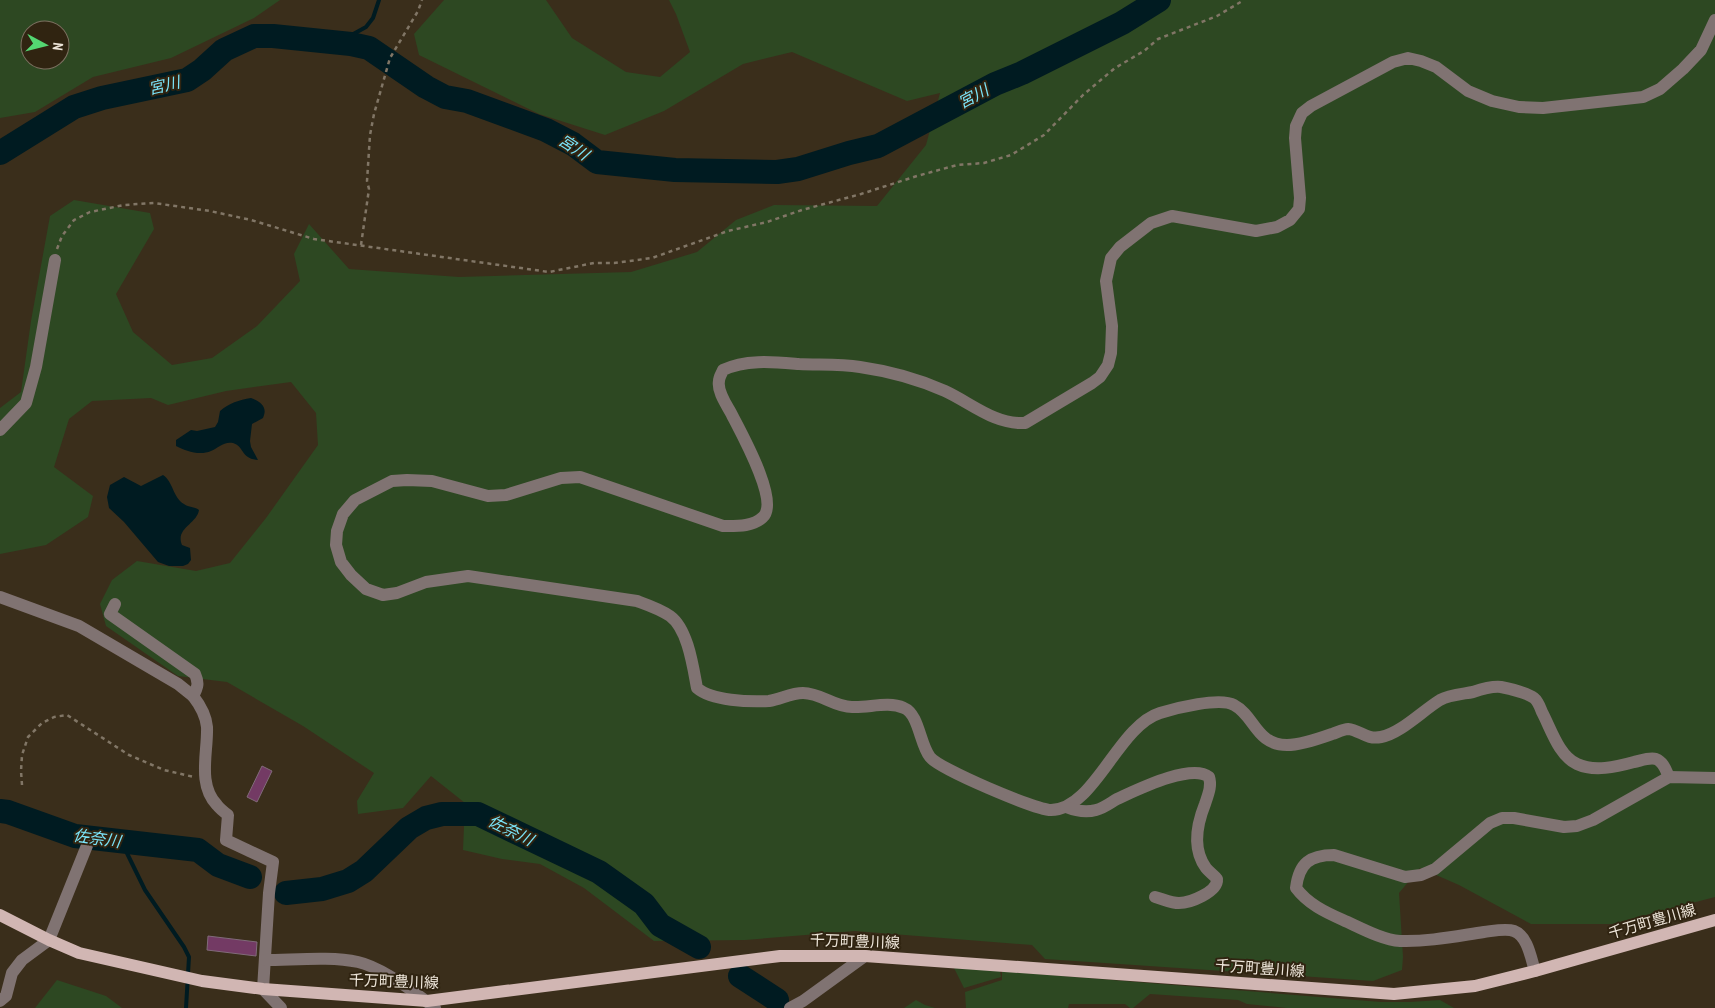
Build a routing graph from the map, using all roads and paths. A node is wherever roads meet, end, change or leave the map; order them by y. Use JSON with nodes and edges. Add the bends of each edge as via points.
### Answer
{"nodes":[{"id":1,"x":422,"y":0,"type":"edge"},
{"id":2,"x":1244,"y":0,"type":"edge"},
{"id":3,"x":1715,"y":20,"type":"edge"},
{"id":4,"x":361,"y":245,"type":"junction"},
{"id":5,"x":55,"y":260,"type":"joint"},
{"id":6,"x":0,"y":430,"type":"edge"},
{"id":7,"x":0,"y":597,"type":"edge"},
{"id":8,"x":115,"y":604,"type":"dead end"},
{"id":9,"x":193,"y":696,"type":"junction"},
{"id":10,"x":1668,"y":778,"type":"junction"},
{"id":11,"x":1715,"y":778,"type":"edge"},
{"id":12,"x":205,"y":779,"type":"junction"},
{"id":13,"x":22,"y":785,"type":"dead end"},
{"id":14,"x":1066,"y":807,"type":"junction"},
{"id":15,"x":88,"y":843,"type":"dead end"},
{"id":16,"x":1155,"y":897,"type":"dead end"},
{"id":17,"x":0,"y":915,"type":"edge"},
{"id":18,"x":1715,"y":920,"type":"edge"},
{"id":19,"x":49,"y":940,"type":"junction"},
{"id":20,"x":865,"y":956,"type":"junction"},
{"id":21,"x":265,"y":960,"type":"junction"},
{"id":22,"x":1536,"y":971,"type":"junction"},
{"id":23,"x":263,"y":989,"type":"junction"},
{"id":24,"x":0,"y":1001,"type":"edge"},
{"id":25,"x":431,"y":1005,"type":"edge"},
{"id":26,"x":281,"y":1008,"type":"edge"},
{"id":27,"x":790,"y":1008,"type":"edge"}],
"edges":[{"from":1,"to":4,"type":"path","via":[[390,58],[374,114]]},
{"from":2,"to":4,"type":"path","via":[[1217,16],[1158,39],[1115,68],[1044,135],[1011,155],[918,176],[728,231],[652,258],[549,272]]},
{"from":3,"to":14,"type":"street","via":[[1701,50],[1683,69],[1660,89],[1643,96],[1543,108],[1519,107],[1468,91],[1436,67],[1408,58],[1393,62],[1311,106],[1302,113],[1296,126],[1300,198],[1299,209],[1290,220],[1277,227],[1256,231],[1172,216],[1151,223],[1111,258],[1106,281],[1113,338],[1108,365],[1092,383],[1025,423],[1001,421],[916,379],[859,367],[776,362],[738,364],[723,370],[718,381],[722,396],[766,493],[768,505],[765,515],[756,522],[723,526],[580,477],[561,478],[506,495],[488,496],[432,481],[392,482],[355,500],[343,514],[336,545],[341,562],[366,589],[382,595],[426,582],[468,576],[637,601],[671,616],[677,624],[691,656],[697,688],[704,694],[722,699],[770,701],[803,693],[816,695],[839,706],[902,707],[911,712],[929,757],[940,766],[1047,810]]},
{"from":4,"to":5,"type":"path","via":[[314,240],[251,220],[154,203],[90,212],[74,220],[62,236]]},
{"from":5,"to":6,"type":"street","via":[[36,367],[26,403]]},
{"from":7,"to":9,"type":"street","via":[[79,626]]},
{"from":8,"to":9,"type":"street","via":[[110,614],[195,674],[198,686]]},
{"from":9,"to":12,"type":"street","via":[[200,704],[207,727]]},
{"from":10,"to":11,"type":"street"},
{"from":10,"to":14,"type":"street","via":[[1664,766],[1656,759],[1600,768],[1587,767],[1568,759],[1536,699],[1498,686],[1443,698],[1383,737],[1370,738],[1348,729],[1287,745],[1263,737],[1235,705],[1225,702],[1211,702],[1159,714],[1146,720],[1085,792]]},
{"from":10,"to":22,"type":"street","via":[[1594,820],[1577,826],[1502,818],[1490,823],[1435,869],[1422,875],[1404,877],[1334,855],[1322,855],[1303,865],[1296,888],[1300,893],[1317,908],[1368,932],[1398,941],[1415,941],[1515,931],[1522,937]]},
{"from":12,"to":13,"type":"path","via":[[164,770],[67,716],[54,717],[42,723],[28,737],[22,755]]},
{"from":12,"to":21,"type":"street","via":[[215,804],[228,816],[226,840],[273,862]]},
{"from":14,"to":16,"type":"street","via":[[1085,812],[1181,774],[1201,773],[1209,777],[1210,789],[1199,821],[1197,850],[1200,860],[1218,883],[1204,895],[1189,901],[1179,903]]},
{"from":15,"to":19,"type":"street"},
{"from":17,"to":19,"type":"main road","name":"千万町豊川線"},
{"from":18,"to":22,"type":"main road","name":"千万町豊川線"},
{"from":19,"to":23,"type":"main road","name":"千万町豊川線","via":[[79,953],[118,962],[202,981]]},
{"from":19,"to":24,"type":"street","via":[[22,960],[12,973],[6,996]]},
{"from":20,"to":22,"type":"main road","name":"千万町豊川線","via":[[1394,994],[1475,986]]},
{"from":20,"to":25,"type":"main road","name":"千万町豊川線","via":[[780,956]]},
{"from":20,"to":27,"type":"street"},
{"from":21,"to":23,"type":"street"},
{"from":21,"to":25,"type":"street","via":[[342,959],[360,962],[386,974]]},
{"from":23,"to":25,"type":"main road","name":"千万町豊川線"},
{"from":23,"to":26,"type":"street"}]}
